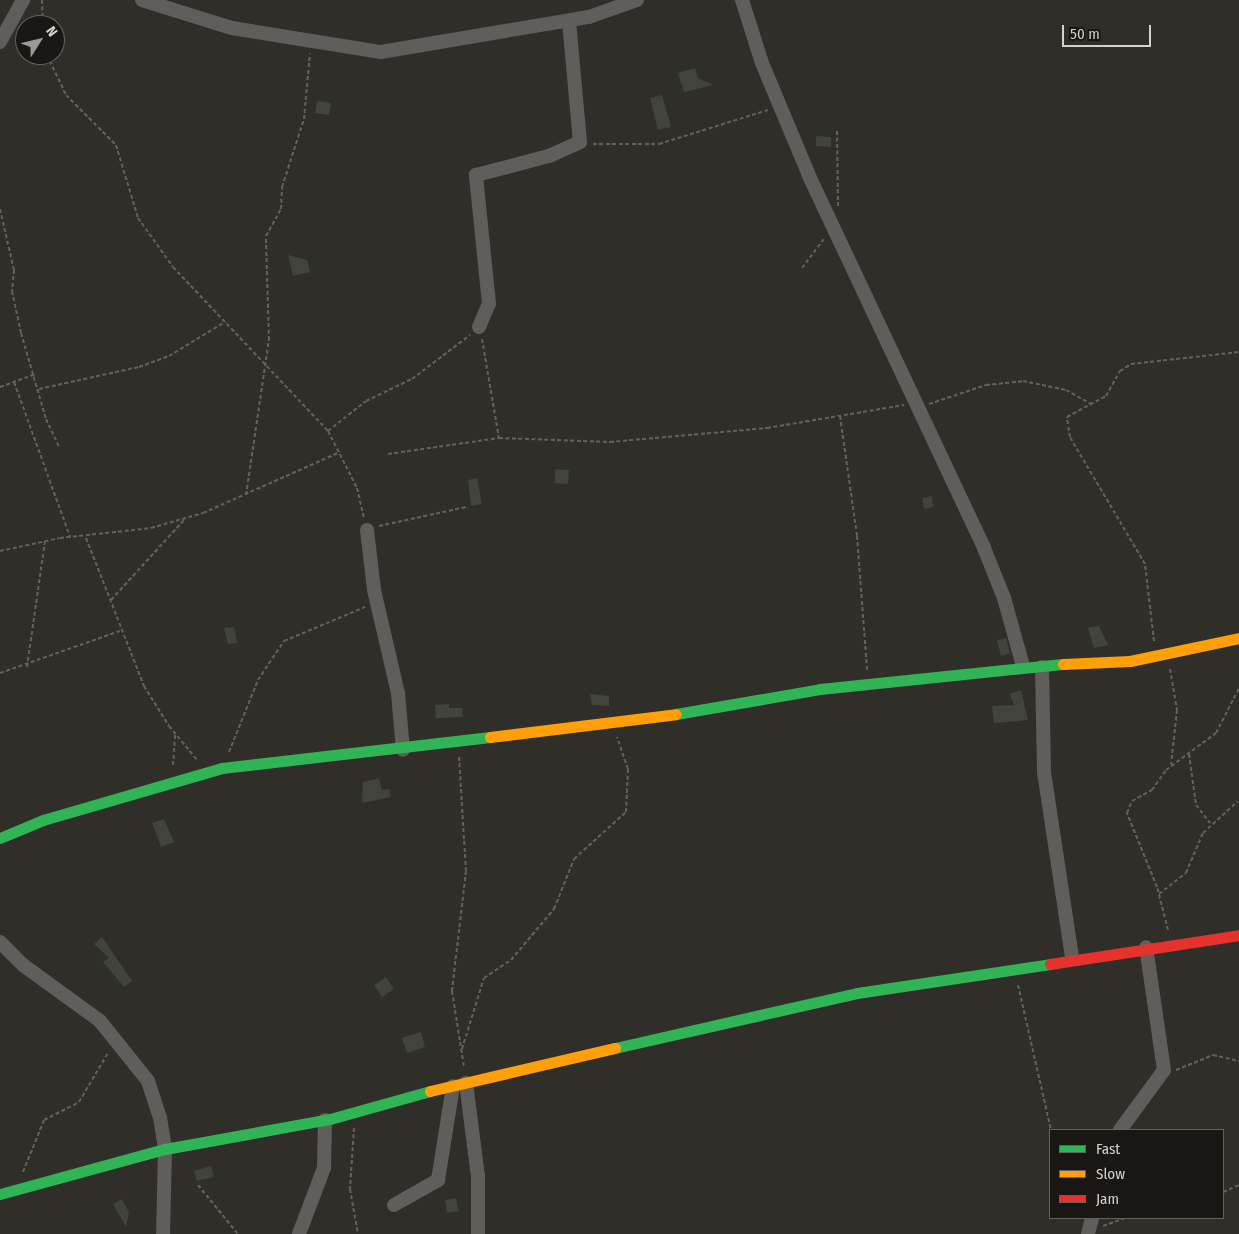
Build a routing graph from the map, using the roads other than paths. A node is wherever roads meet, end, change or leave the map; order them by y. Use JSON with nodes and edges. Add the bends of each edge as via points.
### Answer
{"nodes":[{"id":1,"x":23,"y":0,"type":"edge"},
{"id":2,"x":142,"y":0,"type":"edge"},
{"id":3,"x":637,"y":0,"type":"edge"},
{"id":4,"x":742,"y":0,"type":"edge"},
{"id":5,"x":569,"y":20,"type":"junction"},
{"id":6,"x":0,"y":42,"type":"edge"},
{"id":7,"x":480,"y":327,"type":"road end"},
{"id":8,"x":367,"y":530,"type":"road end"},
{"id":9,"x":1239,"y":638,"type":"edge"},
{"id":10,"x":1023,"y":666,"type":"junction"},
{"id":11,"x":1042,"y":666,"type":"junction"},
{"id":12,"x":403,"y":750,"type":"junction"},
{"id":13,"x":0,"y":838,"type":"edge"},
{"id":14,"x":1239,"y":935,"type":"edge"},
{"id":15,"x":0,"y":942,"type":"edge"},
{"id":16,"x":1146,"y":948,"type":"junction"},
{"id":17,"x":1072,"y":958,"type":"junction"},
{"id":18,"x":459,"y":1085,"type":"junction"},
{"id":19,"x":325,"y":1120,"type":"junction"},
{"id":20,"x":1121,"y":1129,"type":"edge"},
{"id":21,"x":165,"y":1148,"type":"junction"},
{"id":22,"x":4,"y":1193,"type":"edge"},
{"id":23,"x":394,"y":1205,"type":"dead end"},
{"id":24,"x":163,"y":1234,"type":"edge"},
{"id":25,"x":299,"y":1234,"type":"edge"},
{"id":26,"x":478,"y":1234,"type":"edge"}],
"edges":[{"from":1,"to":6,"type":"street"},
{"from":2,"to":5,"type":"street","via":[[232,28],[348,49],[402,52]]},
{"from":3,"to":5,"type":"street"},
{"from":4,"to":10,"type":"street","via":[[780,106],[914,406],[987,556],[1004,598]]},
{"from":5,"to":7,"type":"street","via":[[580,142],[558,154],[476,175],[489,304]]},
{"from":8,"to":12,"type":"street","via":[[378,602],[398,692]]},
{"from":9,"to":11,"type":"street","via":[[1161,655]]},
{"from":10,"to":11,"type":"street"},
{"from":10,"to":12,"type":"street"},
{"from":11,"to":17,"type":"street","via":[[1044,772]]},
{"from":12,"to":13,"type":"street","via":[[222,768],[43,820]]},
{"from":14,"to":16,"type":"street"},
{"from":15,"to":21,"type":"street","via":[[118,1038],[155,1096]]},
{"from":16,"to":17,"type":"street"},
{"from":16,"to":20,"type":"street","via":[[1164,1070]]},
{"from":17,"to":18,"type":"street","via":[[857,993]]},
{"from":18,"to":19,"type":"street"},
{"from":18,"to":23,"type":"street","via":[[438,1180]]},
{"from":18,"to":26,"type":"street","via":[[478,1177]]},
{"from":19,"to":21,"type":"street"},
{"from":19,"to":25,"type":"street","via":[[324,1168]]},
{"from":21,"to":22,"type":"street"},
{"from":21,"to":24,"type":"street"}]}
